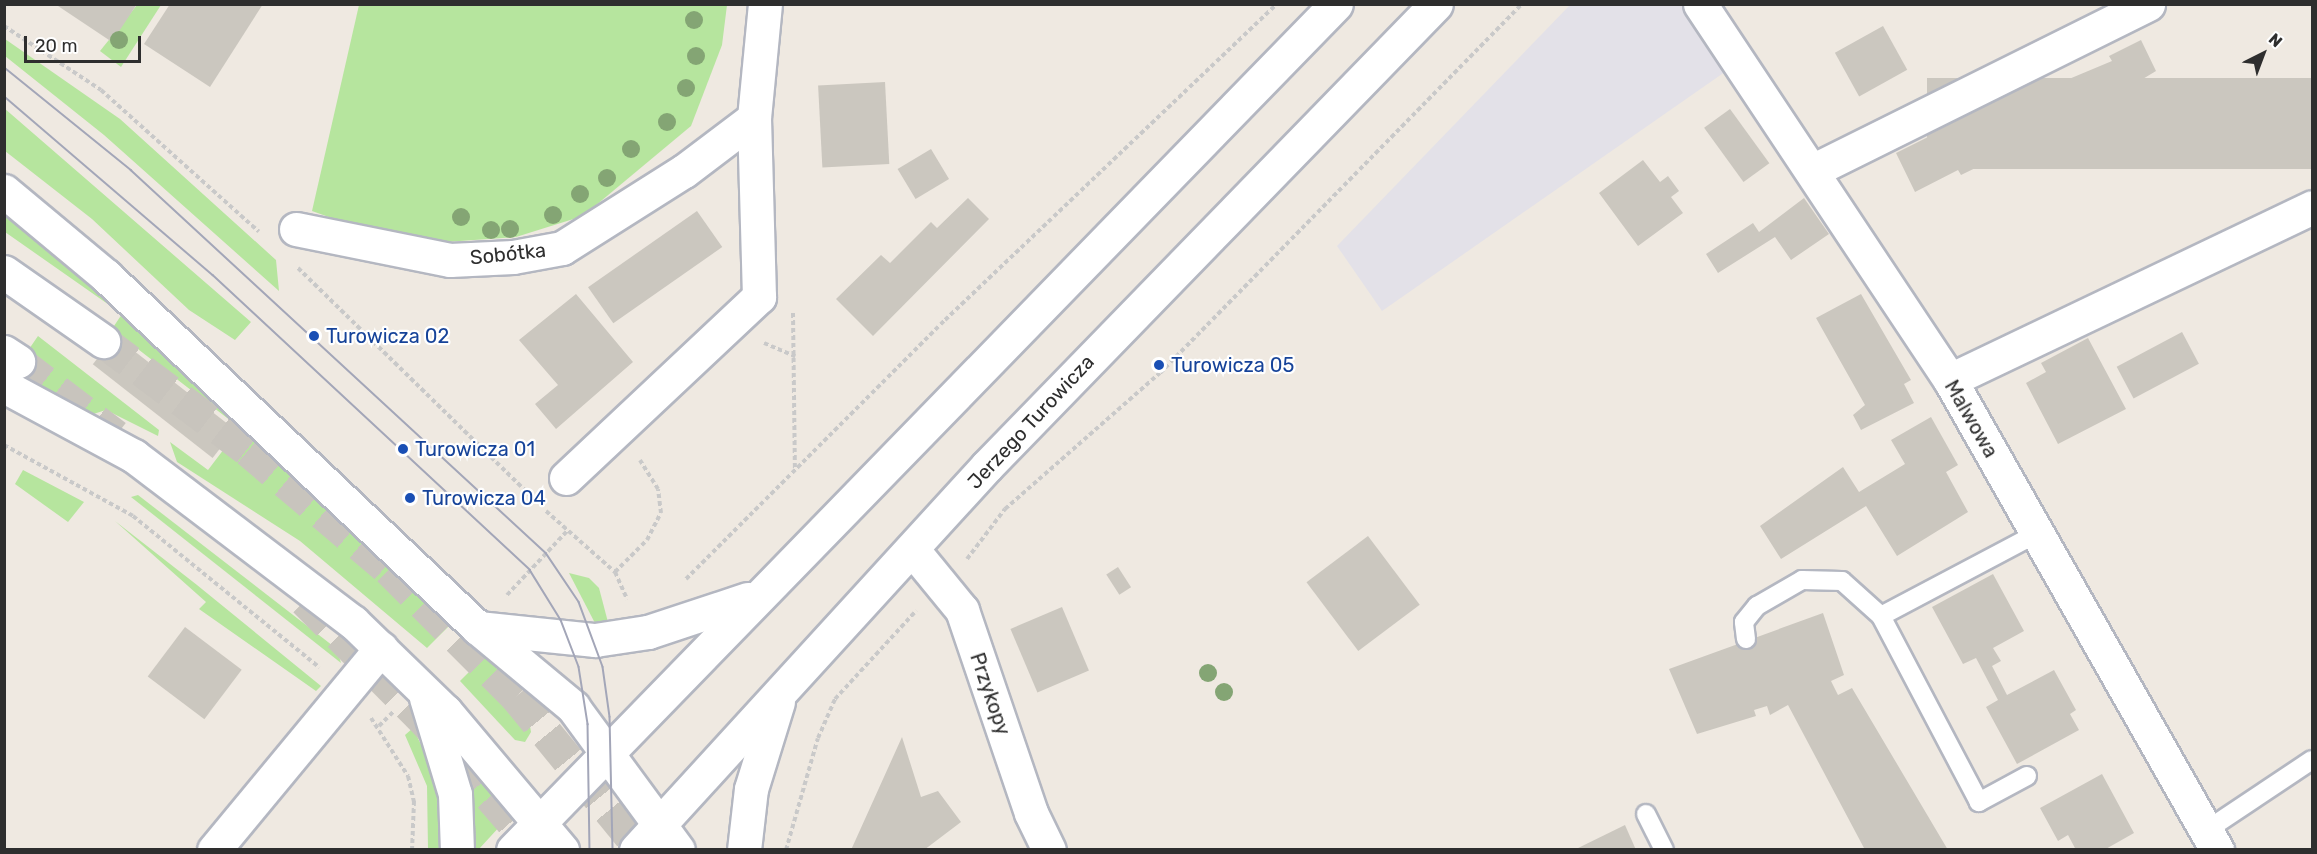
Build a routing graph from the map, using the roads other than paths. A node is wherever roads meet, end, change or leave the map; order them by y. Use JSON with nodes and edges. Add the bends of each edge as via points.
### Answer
{"nodes":[{"id":1,"x":765,"y":4,"type":"edge"},
{"id":2,"x":1336,"y":4,"type":"edge"},
{"id":3,"x":1436,"y":4,"type":"edge"},
{"id":4,"x":1700,"y":4,"type":"edge"},
{"id":5,"x":2148,"y":4,"type":"edge"},
{"id":6,"x":754,"y":118,"type":"junction"},
{"id":7,"x":1814,"y":170,"type":"junction"},
{"id":8,"x":4,"y":191,"type":"edge"},
{"id":9,"x":2313,"y":207,"type":"edge"},
{"id":10,"x":293,"y":244,"type":"road end"},
{"id":11,"x":4,"y":272,"type":"edge"},
{"id":12,"x":103,"y":341,"type":"tunnel mouth"},
{"id":13,"x":9,"y":366,"type":"edge"},
{"id":14,"x":1950,"y":380,"type":"junction"},
{"id":15,"x":566,"y":478,"type":"dead end"},
{"id":16,"x":2036,"y":534,"type":"junction"},
{"id":17,"x":912,"y":549,"type":"junction"},
{"id":18,"x":758,"y":595,"type":"junction"},
{"id":19,"x":1881,"y":616,"type":"junction"},
{"id":20,"x":478,"y":628,"type":"junction"},
{"id":21,"x":1746,"y":639,"type":"dead end"},
{"id":22,"x":381,"y":648,"type":"junction"},
{"id":23,"x":782,"y":692,"type":"junction"},
{"id":24,"x":409,"y":697,"type":"junction"},
{"id":25,"x":607,"y":750,"type":"junction"},
{"id":26,"x":2313,"y":760,"type":"edge"},
{"id":27,"x":2027,"y":777,"type":"dead end"},
{"id":28,"x":1646,"y":814,"type":"dead end"},
{"id":29,"x":540,"y":821,"type":"junction"},
{"id":30,"x":669,"y":837,"type":"edge"},
{"id":31,"x":2212,"y":840,"type":"edge"},
{"id":32,"x":214,"y":849,"type":"edge"},
{"id":33,"x":457,"y":849,"type":"edge"},
{"id":34,"x":513,"y":849,"type":"edge"},
{"id":35,"x":562,"y":849,"type":"edge"},
{"id":36,"x":636,"y":849,"type":"edge"},
{"id":37,"x":744,"y":849,"type":"edge"},
{"id":38,"x":1049,"y":849,"type":"edge"},
{"id":39,"x":1664,"y":849,"type":"edge"}],
"edges":[{"from":1,"to":6,"type":"main road"},
{"from":2,"to":18,"type":"main road"},
{"from":3,"to":17,"type":"main road","name":"Jerzego Turowicza","via":[[1126,321]]},
{"from":4,"to":7,"type":"main road","name":"Malwowa"},
{"from":5,"to":7,"type":"main road"},
{"from":6,"to":10,"type":"main road","name":"Sobótka","via":[[684,171],[562,248],[513,257],[450,260]]},
{"from":6,"to":15,"type":"main road","via":[[759,297]]},
{"from":7,"to":14,"type":"main road","name":"Malwowa"},
{"from":8,"to":20,"type":"main road","via":[[106,276]]},
{"from":9,"to":14,"type":"main road"},
{"from":11,"to":12,"type":"main road"},
{"from":13,"to":22,"type":"main road","via":[[134,456]]},
{"from":14,"to":16,"type":"main road","name":"Malwowa"},
{"from":16,"to":19,"type":"lane"},
{"from":16,"to":31,"type":"main road","name":"Malwowa"},
{"from":17,"to":23,"type":"main road","name":"Jerzego Turowicza"},
{"from":17,"to":38,"type":"main road","name":"Przykopy","via":[[962,610],[1031,813]]},
{"from":18,"to":20,"type":"main road","via":[[648,632],[595,640]]},
{"from":18,"to":25,"type":"main road"},
{"from":19,"to":21,"type":"lane","via":[[1842,581],[1802,580],[1757,606],[1744,622]]},
{"from":19,"to":27,"type":"lane","via":[[1979,802]]},
{"from":20,"to":25,"type":"main road","via":[[573,707]]},
{"from":22,"to":24,"type":"main road"},
{"from":22,"to":32,"type":"main road"},
{"from":23,"to":30,"type":"main road","name":"Jerzego Turowicza"},
{"from":23,"to":37,"type":"main road","via":[[751,789]]},
{"from":24,"to":29,"type":"main road"},
{"from":24,"to":33,"type":"main road","via":[[455,794]]},
{"from":25,"to":29,"type":"main road"},
{"from":25,"to":30,"type":"main road"},
{"from":26,"to":31,"type":"lane"},
{"from":28,"to":39,"type":"lane"},
{"from":29,"to":34,"type":"main road"},
{"from":29,"to":35,"type":"main road"},
{"from":30,"to":36,"type":"main road","name":"Jerzego Turowicza"}]}
